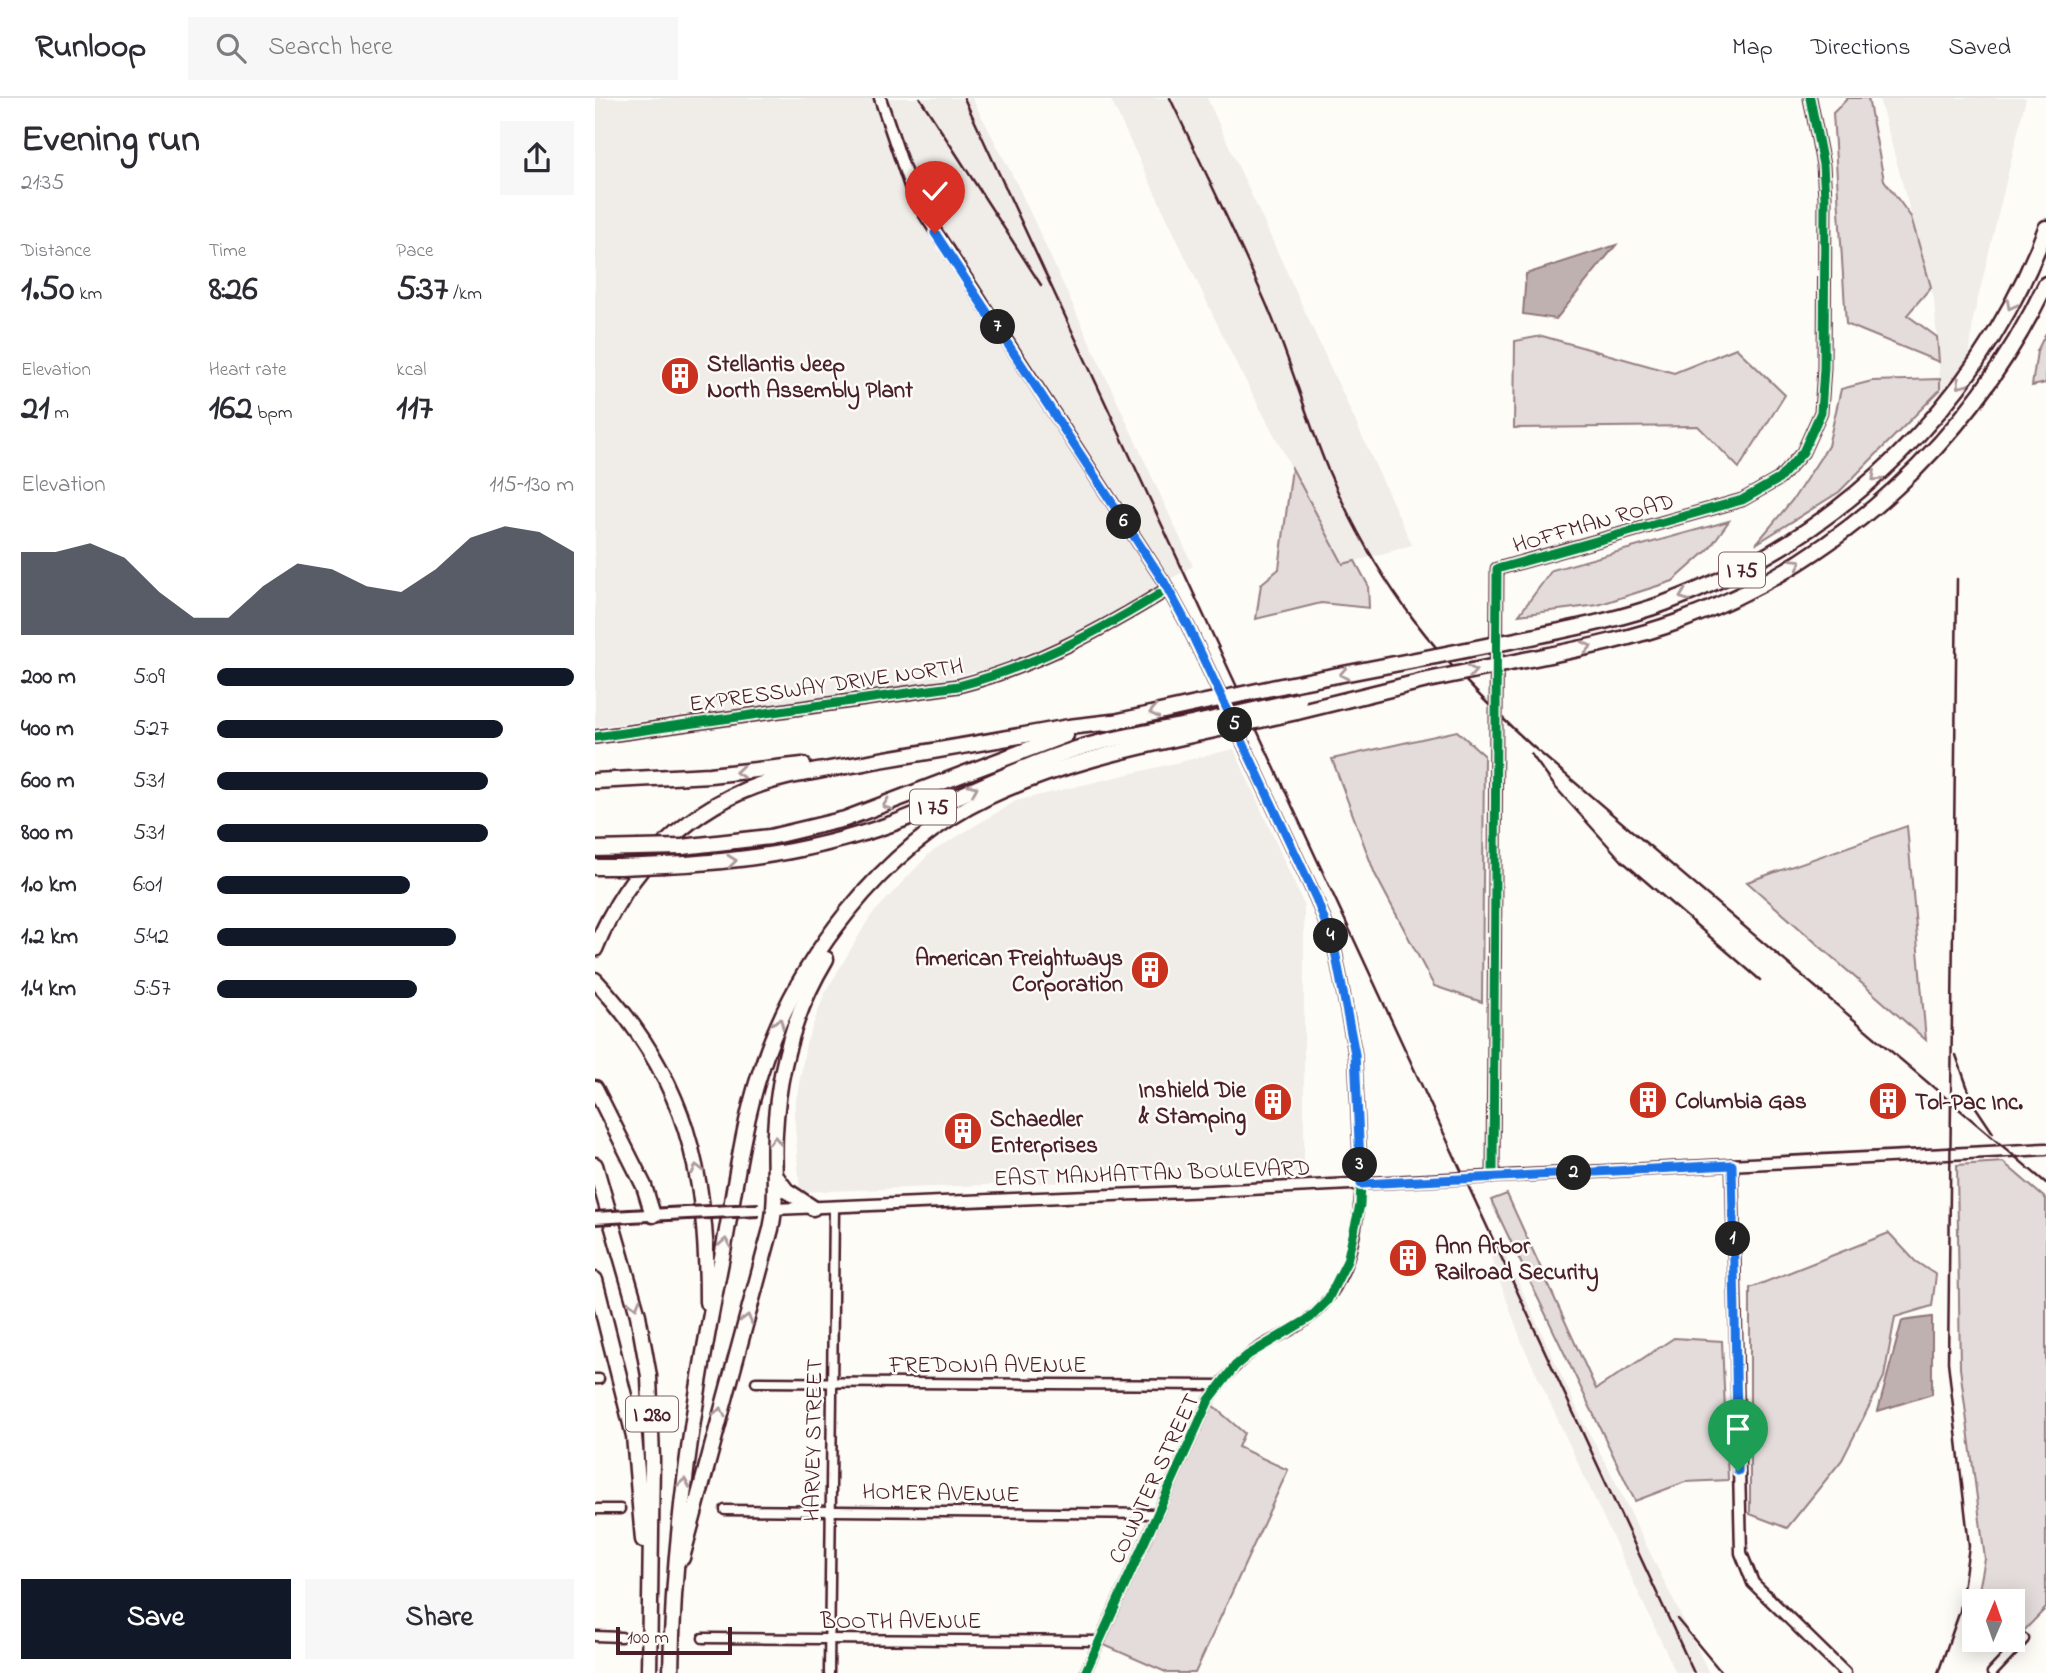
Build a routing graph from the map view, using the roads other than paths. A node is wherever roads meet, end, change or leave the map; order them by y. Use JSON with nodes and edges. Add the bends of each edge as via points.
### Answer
{"nodes":[{"id":1,"x":880,"y":98,"type":"edge"},
{"id":2,"x":1810,"y":98,"type":"edge"},
{"id":3,"x":2046,"y":228,"type":"edge"},
{"id":4,"x":2046,"y":284,"type":"edge"},
{"id":5,"x":1168,"y":589,"type":"junction"},
{"id":6,"x":1112,"y":722,"type":"junction"},
{"id":7,"x":1198,"y":728,"type":"junction"},
{"id":8,"x":595,"y":737,"type":"edge"},
{"id":9,"x":857,"y":765,"type":"junction"},
{"id":10,"x":595,"y":780,"type":"edge"},
{"id":11,"x":970,"y":807,"type":"junction"},
{"id":12,"x":595,"y":849,"type":"edge"},
{"id":13,"x":595,"y":867,"type":"edge"},
{"id":14,"x":595,"y":949,"type":"edge"},
{"id":15,"x":595,"y":980,"type":"edge"},
{"id":16,"x":595,"y":1088,"type":"edge"},
{"id":17,"x":2046,"y":1149,"type":"edge"},
{"id":18,"x":595,"y":1165,"type":"edge"},
{"id":19,"x":1732,"y":1165,"type":"junction"},
{"id":20,"x":775,"y":1175,"type":"junction"},
{"id":21,"x":1493,"y":1177,"type":"junction"},
{"id":22,"x":1361,"y":1184,"type":"junction"},
{"id":23,"x":595,"y":1195,"type":"edge"},
{"id":24,"x":813,"y":1208,"type":"junction"},
{"id":25,"x":834,"y":1208,"type":"junction"},
{"id":26,"x":775,"y":1209,"type":"junction"},
{"id":27,"x":653,"y":1215,"type":"junction"},
{"id":28,"x":595,"y":1218,"type":"edge"},
{"id":29,"x":615,"y":1238,"type":"junction"},
{"id":30,"x":595,"y":1280,"type":"edge"},
{"id":31,"x":707,"y":1334,"type":"junction"},
{"id":32,"x":756,"y":1382,"type":"dead end"},
{"id":33,"x":832,"y":1382,"type":"junction"},
{"id":34,"x":1220,"y":1385,"type":"junction"},
{"id":35,"x":595,"y":1509,"type":"edge"},
{"id":36,"x":620,"y":1510,"type":"dead end"},
{"id":37,"x":725,"y":1510,"type":"dead end"},
{"id":38,"x":831,"y":1510,"type":"junction"},
{"id":39,"x":1157,"y":1514,"type":"junction"},
{"id":40,"x":650,"y":1595,"type":"junction"},
{"id":41,"x":672,"y":1597,"type":"junction"},
{"id":42,"x":595,"y":1636,"type":"edge"},
{"id":43,"x":621,"y":1637,"type":"dead end"},
{"id":44,"x":703,"y":1638,"type":"dead end"},
{"id":45,"x":830,"y":1639,"type":"junction"},
{"id":46,"x":1100,"y":1641,"type":"junction"},
{"id":47,"x":2011,"y":1652,"type":"edge"},
{"id":48,"x":649,"y":1673,"type":"edge"},
{"id":49,"x":671,"y":1673,"type":"edge"},
{"id":50,"x":829,"y":1673,"type":"edge"},
{"id":51,"x":1085,"y":1673,"type":"edge"},
{"id":52,"x":1845,"y":1673,"type":"edge"},
{"id":53,"x":1991,"y":1673,"type":"edge"}],
"edges":[{"from":1,"to":5,"type":"street","via":[[914,198]]},
{"from":2,"to":21,"type":"street","name":"HOFFMAN ROAD","via":[[1825,197],[1824,368],[1821,412],[1803,452],[1779,479],[1742,500],[1497,569]]},
{"from":3,"to":6,"type":"highway","number":"I 75","one_way":true,"bridge":true,"via":[[1993,337],[1924,429],[1838,509],[1742,569],[1638,612]]},
{"from":7,"to":4,"type":"highway","number":"I 75","one_way":true,"bridge":true,"via":[[1641,634],[1757,587],[1861,518],[1924,461],[1992,378]]},
{"from":5,"to":8,"type":"main road","name":"EXPRESSWAY DRIVE NORTH","via":[[1058,652],[958,686]]},
{"from":5,"to":22,"type":"street","via":[[1316,898],[1334,946],[1355,1054]]},
{"from":6,"to":9,"type":"highway"},
{"from":6,"to":12,"type":"highway","number":"I 75","one_way":true,"bridge":true,"via":[[1032,746],[845,819],[762,838],[682,847]]},
{"from":7,"to":11,"type":"highway","via":[[1068,766]]},
{"from":13,"to":7,"type":"highway","number":"I 75","one_way":true,"bridge":true,"via":[[754,858],[838,841],[1091,744]]},
{"from":9,"to":10,"type":"highway","one_way":true,"via":[[836,761],[710,775]]},
{"from":9,"to":14,"type":"highway","via":[[773,780],[703,812],[678,830],[641,869]]},
{"from":20,"to":11,"type":"highway","one_way":true,"via":[[783,1069],[797,1018],[815,977],[843,932],[879,889]]},
{"from":31,"to":11,"type":"highway","one_way":true,"via":[[748,1116],[785,1009],[814,961],[868,891],[916,844]]},
{"from":31,"to":15,"type":"highway","one_way":true,"via":[[707,1242],[697,1166],[669,1086],[640,1036]]},
{"from":16,"to":27,"type":"highway"},
{"from":17,"to":19,"type":"street","name":"EAST MANHATTAN BOULEVARD"},
{"from":18,"to":29,"type":"highway"},
{"from":19,"to":21,"type":"street","name":"EAST MANHATTAN BOULEVARD"},
{"from":19,"to":52,"type":"street","via":[[1741,1553],[1753,1583]]},
{"from":20,"to":24,"type":"highway"},
{"from":20,"to":26,"type":"highway"},
{"from":21,"to":22,"type":"street","name":"EAST MANHATTAN BOULEVARD"},
{"from":22,"to":25,"type":"street","name":"EAST MANHATTAN BOULEVARD"},
{"from":22,"to":34,"type":"street","name":"COUNTER STREET","via":[[1347,1261],[1327,1301],[1310,1318],[1248,1355]]},
{"from":23,"to":29,"type":"highway"},
{"from":24,"to":25,"type":"street","name":"EAST MANHATTAN BOULEVARD"},
{"from":24,"to":26,"type":"street","name":"EAST MANHATTAN BOULEVARD"},
{"from":25,"to":33,"type":"street","name":"HARVEY STREET"},
{"from":26,"to":27,"type":"main road","name":"EAST MANHATTAN BOULEVARD","bridge":true},
{"from":41,"to":26,"type":"highway","one_way":true},
{"from":27,"to":28,"type":"main road","name":"EAST MANHATTAN BOULEVARD","bridge":true},
{"from":29,"to":40,"type":"highway","number":"I 280","one_way":true,"via":[[638,1315],[652,1405]]},
{"from":30,"to":40,"type":"highway","via":[[634,1436]]},
{"from":41,"to":31,"type":"highway","number":"I 280","one_way":true},
{"from":32,"to":33,"type":"street","name":"FREDONIA AVENUE"},
{"from":33,"to":34,"type":"street","name":"FREDONIA AVENUE"},
{"from":33,"to":38,"type":"street","name":"HARVEY STREET"},
{"from":34,"to":39,"type":"street","name":"COUNTER STREET"},
{"from":35,"to":36,"type":"street"},
{"from":37,"to":38,"type":"street","name":"HOMER AVENUE"},
{"from":38,"to":39,"type":"street","name":"HOMER AVENUE"},
{"from":38,"to":45,"type":"street","name":"HARVEY STREET"},
{"from":39,"to":46,"type":"street","name":"COUNTER STREET"},
{"from":40,"to":48,"type":"highway","number":"I 280"},
{"from":41,"to":49,"type":"highway","number":"I 280"},
{"from":42,"to":43,"type":"street"},
{"from":44,"to":45,"type":"street","name":"BOOTH AVENUE"},
{"from":45,"to":46,"type":"street","name":"BOOTH AVENUE"},
{"from":45,"to":50,"type":"street","name":"HARVEY STREET"},
{"from":46,"to":51,"type":"street","name":"COUNTER STREET"},
{"from":47,"to":53,"type":"street"}]}
